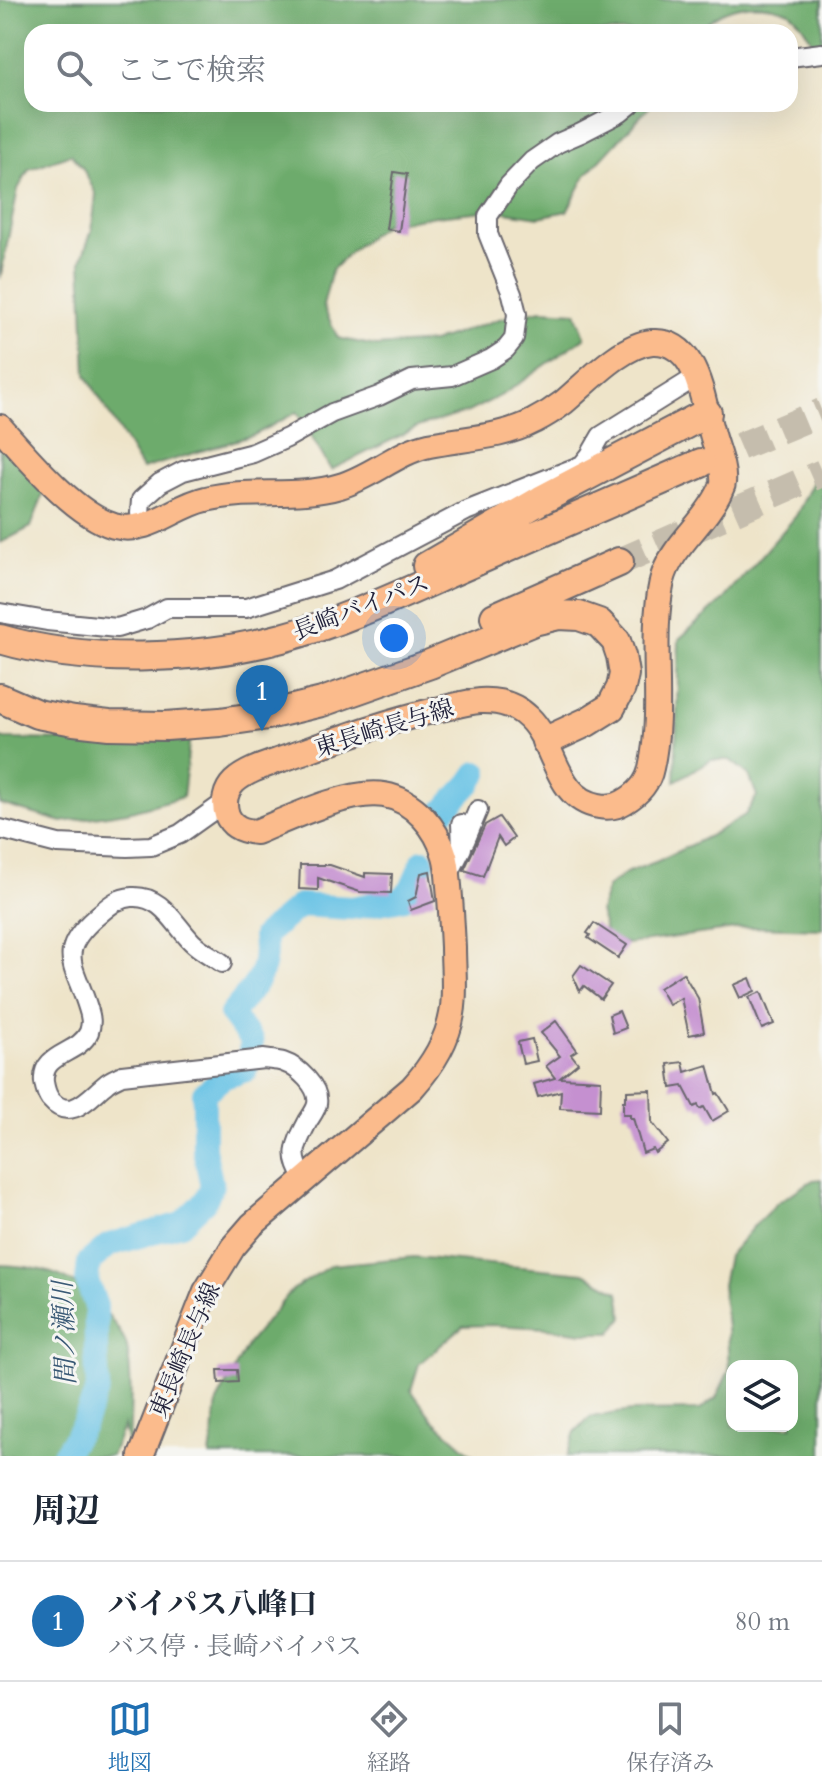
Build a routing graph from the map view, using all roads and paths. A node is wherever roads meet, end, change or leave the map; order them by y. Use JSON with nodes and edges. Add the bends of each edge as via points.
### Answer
{"nodes":[{"id":1,"x":822,"y":53,"type":"edge"},
{"id":2,"x":798,"y":56,"type":"edge"},
{"id":3,"x":621,"y":112,"type":"edge"},
{"id":4,"x":696,"y":377,"type":"junction"},
{"id":5,"x":707,"y":413,"type":"junction"},
{"id":6,"x":0,"y":427,"type":"edge"},
{"id":7,"x":701,"y":463,"type":"tunnel mouth"},
{"id":8,"x":145,"y":526,"type":"junction"},
{"id":9,"x":619,"y":562,"type":"tunnel mouth"},
{"id":10,"x":0,"y":613,"type":"edge"},
{"id":11,"x":341,"y":618,"type":"junction"},
{"id":12,"x":483,"y":622,"type":"junction"},
{"id":13,"x":0,"y":639,"type":"edge"},
{"id":14,"x":390,"y":677,"type":"junction"},
{"id":15,"x":0,"y":696,"type":"edge"},
{"id":16,"x":546,"y":741,"type":"junction"},
{"id":17,"x":225,"y":802,"type":"junction"},
{"id":18,"x":478,"y":810,"type":"dead end"},
{"id":19,"x":461,"y":824,"type":"dead end"},
{"id":20,"x":0,"y":829,"type":"edge"},
{"id":21,"x":462,"y":848,"type":"junction"},
{"id":22,"x":448,"y":876,"type":"junction"},
{"id":23,"x":222,"y":963,"type":"dead end"},
{"id":24,"x":305,"y":1180,"type":"junction"},
{"id":25,"x":141,"y":1456,"type":"edge"}],
"edges":[{"from":1,"to":2,"type":"street"},
{"from":3,"to":8,"type":"street","via":[[532,161],[488,216],[488,234],[517,314],[514,339],[506,349],[452,376],[412,380],[253,453],[183,471],[141,500]]},
{"from":4,"to":5,"type":"main road","name":"東長崎長与線"},
{"from":4,"to":8,"type":"main road","name":"東長崎長与線","via":[[689,360],[674,347],[645,343],[625,352],[532,423],[508,432],[423,446],[342,486],[195,501]]},
{"from":4,"to":10,"type":"street","via":[[601,436],[582,465],[466,511],[335,580],[246,608],[167,608],[117,628]]},
{"from":5,"to":11,"type":"highway","via":[[541,500]]},
{"from":5,"to":16,"type":"main road","name":"東長崎長与線","via":[[723,482],[713,506],[677,548],[663,574],[655,754],[649,779],[616,807],[595,806],[565,783]]},
{"from":6,"to":8,"type":"main road","via":[[91,516],[117,527]]},
{"from":7,"to":11,"type":"highway","name":"長崎バイパス"},
{"from":9,"to":12,"type":"highway"},
{"from":11,"to":13,"type":"highway","name":"長崎バイパス","via":[[282,638],[161,656],[53,651]]},
{"from":12,"to":14,"type":"highway"},
{"from":12,"to":15,"type":"highway","via":[[358,674],[263,702],[112,711]]},
{"from":14,"to":15,"type":"highway","via":[[268,715],[166,726],[74,721],[37,714]]},
{"from":14,"to":16,"type":"highway","via":[[534,621],[559,615],[599,623],[616,641],[624,674],[621,688],[611,707]]},
{"from":16,"to":17,"type":"main road","name":"東長崎長与線","via":[[525,714],[498,701],[476,701],[362,731],[270,764],[231,785]]},
{"from":17,"to":20,"type":"street","via":[[180,834],[151,846],[58,844]]},
{"from":17,"to":22,"type":"main road","name":"東長崎長与線","via":[[231,823],[256,832],[350,797],[385,795],[417,811],[435,833]]},
{"from":18,"to":21,"type":"street"},
{"from":19,"to":21,"type":"street"},
{"from":21,"to":22,"type":"street"},
{"from":22,"to":24,"type":"main road","name":"東長崎長与線","via":[[453,1014],[439,1051],[428,1071],[395,1105]]},
{"from":23,"to":24,"type":"street","via":[[194,944],[151,899],[115,901],[80,931],[71,948],[72,967],[92,1020],[81,1044],[47,1064],[45,1089],[51,1099],[70,1109],[83,1106],[122,1075],[264,1059],[283,1062],[310,1083],[316,1095],[317,1106],[294,1154]]},
{"from":24,"to":25,"type":"main road","name":"東長崎長与線","via":[[252,1225],[219,1269]]}]}
